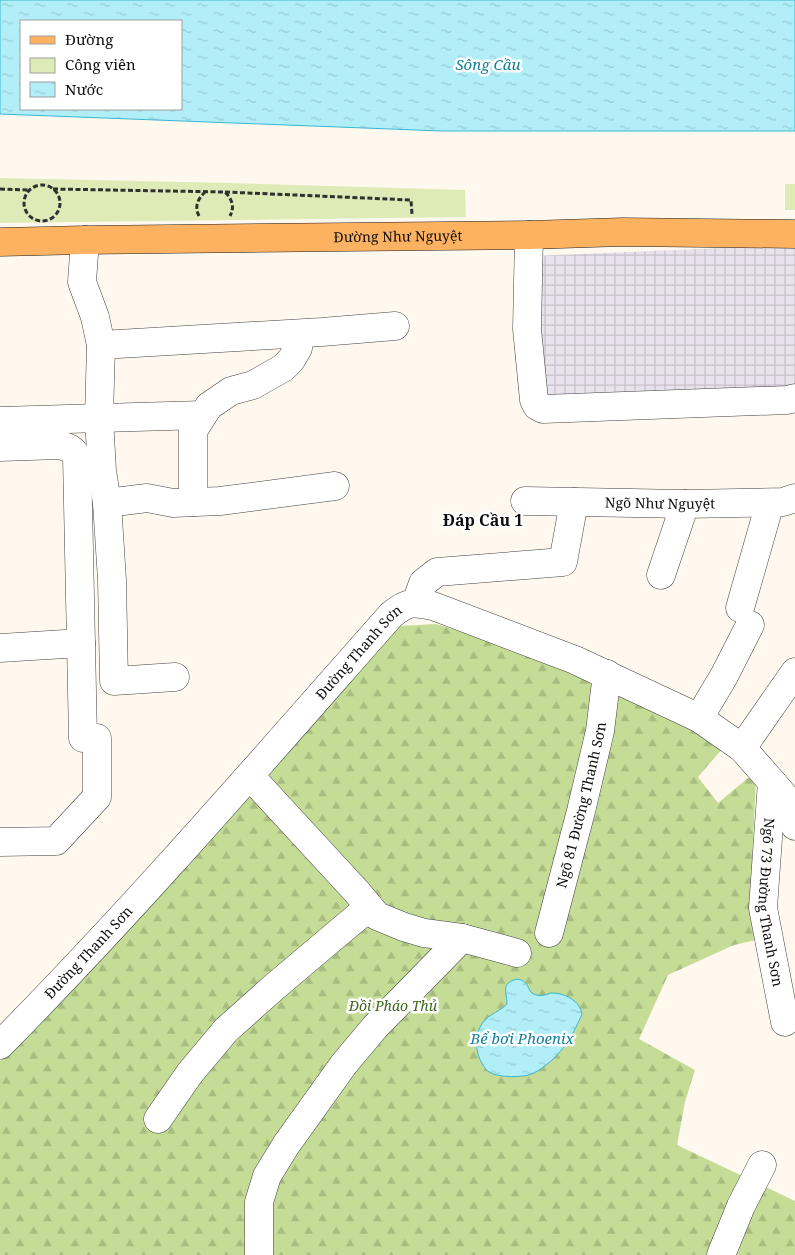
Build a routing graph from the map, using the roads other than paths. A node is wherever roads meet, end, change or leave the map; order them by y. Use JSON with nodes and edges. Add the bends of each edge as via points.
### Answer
{"nodes":[{"id":1,"x":795,"y":234,"type":"edge"},
{"id":2,"x":530,"y":235,"type":"junction"},
{"id":3,"x":84,"y":240,"type":"junction"},
{"id":4,"x":0,"y":242,"type":"edge"},
{"id":5,"x":395,"y":326,"type":"dead end"},
{"id":6,"x":300,"y":334,"type":"junction"},
{"id":7,"x":101,"y":345,"type":"junction"},
{"id":8,"x":795,"y":398,"type":"edge"},
{"id":9,"x":203,"y":414,"type":"junction"},
{"id":10,"x":99,"y":418,"type":"junction"},
{"id":11,"x":0,"y":421,"type":"edge"},
{"id":12,"x":0,"y":446,"type":"edge"},
{"id":13,"x":336,"y":486,"type":"dead end"},
{"id":14,"x":783,"y":500,"type":"edge"},
{"id":15,"x":525,"y":501,"type":"dead end"},
{"id":16,"x":194,"y":502,"type":"junction"},
{"id":17,"x":574,"y":502,"type":"junction"},
{"id":18,"x":107,"y":503,"type":"junction"},
{"id":19,"x":685,"y":504,"type":"junction"},
{"id":20,"x":661,"y":575,"type":"dead end"},
{"id":21,"x":416,"y":603,"type":"junction"},
{"id":22,"x":81,"y":644,"type":"junction"},
{"id":23,"x":0,"y":648,"type":"edge"},
{"id":24,"x":795,"y":672,"type":"edge"},
{"id":25,"x":607,"y":674,"type":"junction"},
{"id":26,"x":175,"y":677,"type":"dead end"},
{"id":27,"x":700,"y":718,"type":"junction"},
{"id":28,"x":742,"y":748,"type":"junction"},
{"id":29,"x":250,"y":776,"type":"junction"},
{"id":30,"x":772,"y":782,"type":"junction"},
{"id":31,"x":795,"y":826,"type":"edge"},
{"id":32,"x":0,"y":842,"type":"edge"},
{"id":33,"x":369,"y":907,"type":"junction"},
{"id":34,"x":549,"y":933,"type":"dead end"},
{"id":35,"x":462,"y":938,"type":"junction"},
{"id":36,"x":517,"y":953,"type":"dead end"},
{"id":37,"x":784,"y":1022,"type":"dead end"},
{"id":38,"x":0,"y":1045,"type":"edge"},
{"id":39,"x":158,"y":1119,"type":"dead end"},
{"id":40,"x":762,"y":1165,"type":"dead end"},
{"id":41,"x":259,"y":1255,"type":"edge"},
{"id":42,"x":721,"y":1255,"type":"edge"}],
"edges":[{"from":1,"to":2,"type":"main road","name":"Đường Như Nguyệt","via":[[623,232]]},
{"from":2,"to":3,"type":"main road","name":"Đường Như Nguyệt"},
{"from":2,"to":8,"type":"street","via":[[527,329],[537,406],[543,409]]},
{"from":3,"to":4,"type":"main road","name":"Đường Như Nguyệt"},
{"from":3,"to":7,"type":"street","via":[[82,282]]},
{"from":5,"to":6,"type":"street"},
{"from":6,"to":7,"type":"street"},
{"from":6,"to":9,"type":"street","via":[[298,348],[283,368],[253,385],[231,392],[209,406]]},
{"from":7,"to":10,"type":"street"},
{"from":9,"to":10,"type":"street"},
{"from":9,"to":16,"type":"street","via":[[193,431]]},
{"from":10,"to":11,"type":"street"},
{"from":10,"to":18,"type":"street"},
{"from":12,"to":22,"type":"street","via":[[60,445],[73,450],[77,457]]},
{"from":13,"to":16,"type":"street"},
{"from":14,"to":19,"type":"street","name":"Ngõ Như Nguyệt"},
{"from":14,"to":27,"type":"street","via":[[724,676]]},
{"from":15,"to":17,"type":"street","name":"Ngõ Như Nguyệt"},
{"from":16,"to":18,"type":"street","via":[[173,503],[147,498]]},
{"from":17,"to":19,"type":"street","name":"Ngõ Như Nguyệt"},
{"from":17,"to":21,"type":"street","via":[[563,562],[437,572],[423,583]]},
{"from":18,"to":26,"type":"street","via":[[114,681]]},
{"from":19,"to":20,"type":"street"},
{"from":21,"to":25,"type":"street","name":"Đường Thanh Sơn","via":[[433,606]]},
{"from":21,"to":29,"type":"street","name":"Đường Thanh Sơn","via":[[402,606],[391,614]]},
{"from":22,"to":23,"type":"street"},
{"from":22,"to":32,"type":"street","via":[[83,738],[97,738],[98,797],[56,841]]},
{"from":24,"to":28,"type":"street"},
{"from":25,"to":27,"type":"street","name":"Đường Thanh Sơn"},
{"from":25,"to":34,"type":"street","name":"Ngõ 81 Đường Thanh Sơn","via":[[600,731]]},
{"from":27,"to":28,"type":"street","name":"Đường Thanh Sơn"},
{"from":28,"to":30,"type":"street","name":"Đường Thanh Sơn"},
{"from":29,"to":33,"type":"street"},
{"from":29,"to":38,"type":"street","name":"Đường Thanh Sơn","via":[[64,980]]},
{"from":30,"to":31,"type":"street","name":"Đường Thanh Sơn","via":[[785,797]]},
{"from":30,"to":37,"type":"street","name":"Ngõ 73 Đường Thanh Sơn","via":[[763,908]]},
{"from":33,"to":35,"type":"street","via":[[377,916],[404,927]]},
{"from":33,"to":39,"type":"street","via":[[226,1030]]},
{"from":35,"to":36,"type":"street"},
{"from":35,"to":41,"type":"street","via":[[344,1064],[286,1145],[268,1176],[259,1202]]},
{"from":40,"to":42,"type":"street"}]}
